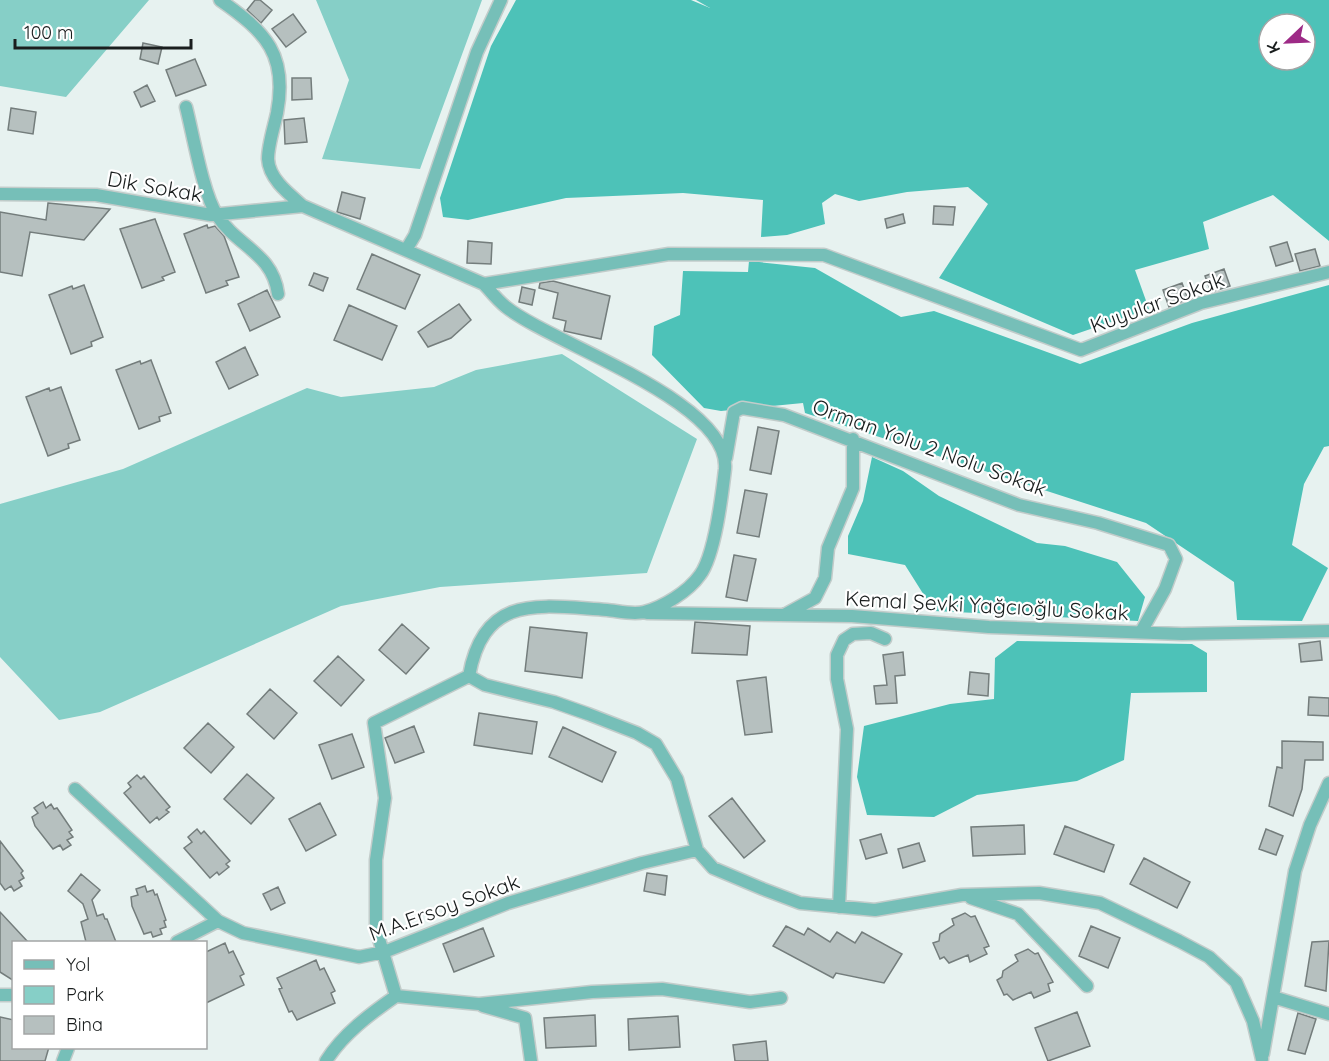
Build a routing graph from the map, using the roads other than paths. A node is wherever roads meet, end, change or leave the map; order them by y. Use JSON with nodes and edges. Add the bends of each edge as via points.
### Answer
{"nodes":[{"id":1,"x":220,"y":0,"type":"edge"},
{"id":2,"x":501,"y":0,"type":"edge"},
{"id":3,"x":186,"y":107,"type":"dead end"},
{"id":4,"x":0,"y":194,"type":"edge"},
{"id":5,"x":303,"y":206,"type":"junction"},
{"id":6,"x":217,"y":215,"type":"junction"},
{"id":7,"x":406,"y":250,"type":"junction"},
{"id":8,"x":1329,"y":272,"type":"edge"},
{"id":9,"x":484,"y":284,"type":"junction"},
{"id":10,"x":278,"y":294,"type":"dead end"},
{"id":11,"x":853,"y":439,"type":"junction"},
{"id":12,"x":726,"y":458,"type":"junction"},
{"id":13,"x":642,"y":613,"type":"junction"},
{"id":14,"x":780,"y":617,"type":"junction"},
{"id":15,"x":1329,"y":631,"type":"edge"},
{"id":16,"x":1140,"y":632,"type":"junction"},
{"id":17,"x":885,"y":639,"type":"dead end"},
{"id":18,"x":469,"y":676,"type":"junction"},
{"id":19,"x":1329,"y":783,"type":"edge"},
{"id":20,"x":75,"y":789,"type":"dead end"},
{"id":21,"x":697,"y":850,"type":"junction"},
{"id":22,"x":962,"y":895,"type":"junction"},
{"id":23,"x":839,"y":907,"type":"junction"},
{"id":24,"x":218,"y":921,"type":"junction"},
{"id":25,"x":179,"y":941,"type":"edge"},
{"id":26,"x":384,"y":952,"type":"junction"},
{"id":27,"x":1087,"y":986,"type":"dead end"},
{"id":28,"x":396,"y":996,"type":"junction"},
{"id":29,"x":1273,"y":997,"type":"junction"},
{"id":30,"x":782,"y":998,"type":"dead end"},
{"id":31,"x":479,"y":1004,"type":"junction"},
{"id":32,"x":1329,"y":1014,"type":"edge"},
{"id":33,"x":1262,"y":1060,"type":"edge"},
{"id":34,"x":326,"y":1061,"type":"edge"},
{"id":35,"x":531,"y":1061,"type":"edge"}],
"edges":[{"from":1,"to":5,"type":"street","via":[[271,45],[279,72],[280,96],[268,160],[281,187]]},
{"from":2,"to":7,"type":"street","via":[[477,52],[415,235]]},
{"from":3,"to":6,"type":"street"},
{"from":4,"to":6,"type":"street","name":"Dik Sokak","via":[[96,195]]},
{"from":5,"to":6,"type":"street","name":"Dik Sokak"},
{"from":5,"to":7,"type":"street"},
{"from":6,"to":10,"type":"street","via":[[266,262],[276,277]]},
{"from":7,"to":9,"type":"street"},
{"from":8,"to":9,"type":"street","name":"Kuyular Sokak","via":[[1201,303],[1081,350],[824,255],[669,254]]},
{"from":9,"to":12,"type":"street","via":[[506,308],[671,396],[706,426]]},
{"from":11,"to":12,"type":"street","name":"Orman Yolu 2 Nolu Sokak","via":[[784,415],[742,408],[731,419]]},
{"from":11,"to":14,"type":"street","via":[[854,488],[828,548],[825,578],[815,598]]},
{"from":11,"to":16,"type":"street","name":"Orman Yolu 2 Nolu Sokak","via":[[1019,505],[1098,523],[1169,546],[1176,559],[1165,589]]},
{"from":12,"to":13,"type":"street","via":[[711,546],[701,575],[680,595]]},
{"from":13,"to":14,"type":"street","name":"Kemal Şevki Yağcıoğlu Sokak","via":[[725,612]]},
{"from":13,"to":18,"type":"street","name":"Kemal Şevki Yağcıoğlu Sokak","via":[[539,606],[512,612],[496,619],[487,629]]},
{"from":14,"to":16,"type":"street","name":"Kemal Şevki Yağcıoğlu Sokak","via":[[852,616],[989,627]]},
{"from":15,"to":16,"type":"street","name":"Kemal Şevki Yağcıoğlu Sokak"},
{"from":17,"to":23,"type":"street","via":[[871,633],[853,634],[844,640],[837,655],[846,729]]},
{"from":18,"to":21,"type":"street","via":[[485,685],[588,714],[656,744],[677,779]]},
{"from":18,"to":26,"type":"street","via":[[374,723],[385,798],[376,870],[376,929]]},
{"from":19,"to":29,"type":"street","via":[[1295,871]]},
{"from":20,"to":24,"type":"street","name":"M.A.Ersoy Sokak"},
{"from":21,"to":23,"type":"street","via":[[713,868],[763,889],[800,903]]},
{"from":21,"to":26,"type":"street","name":"M.A.Ersoy Sokak","via":[[508,903]]},
{"from":22,"to":23,"type":"street","via":[[875,910]]},
{"from":22,"to":27,"type":"street","via":[[1018,914]]},
{"from":22,"to":33,"type":"street","via":[[1040,893],[1100,903],[1189,946],[1209,957],[1236,982],[1253,1021]]},
{"from":24,"to":25,"type":"street"},
{"from":24,"to":26,"type":"street","name":"M.A.Ersoy Sokak","via":[[243,933],[359,957]]},
{"from":26,"to":28,"type":"street"},
{"from":28,"to":31,"type":"street"},
{"from":28,"to":34,"type":"street","via":[[334,1047]]},
{"from":29,"to":32,"type":"street"},
{"from":29,"to":33,"type":"street"},
{"from":30,"to":31,"type":"street","via":[[750,1002],[662,989]]},
{"from":31,"to":35,"type":"street","via":[[525,1018]]}]}
